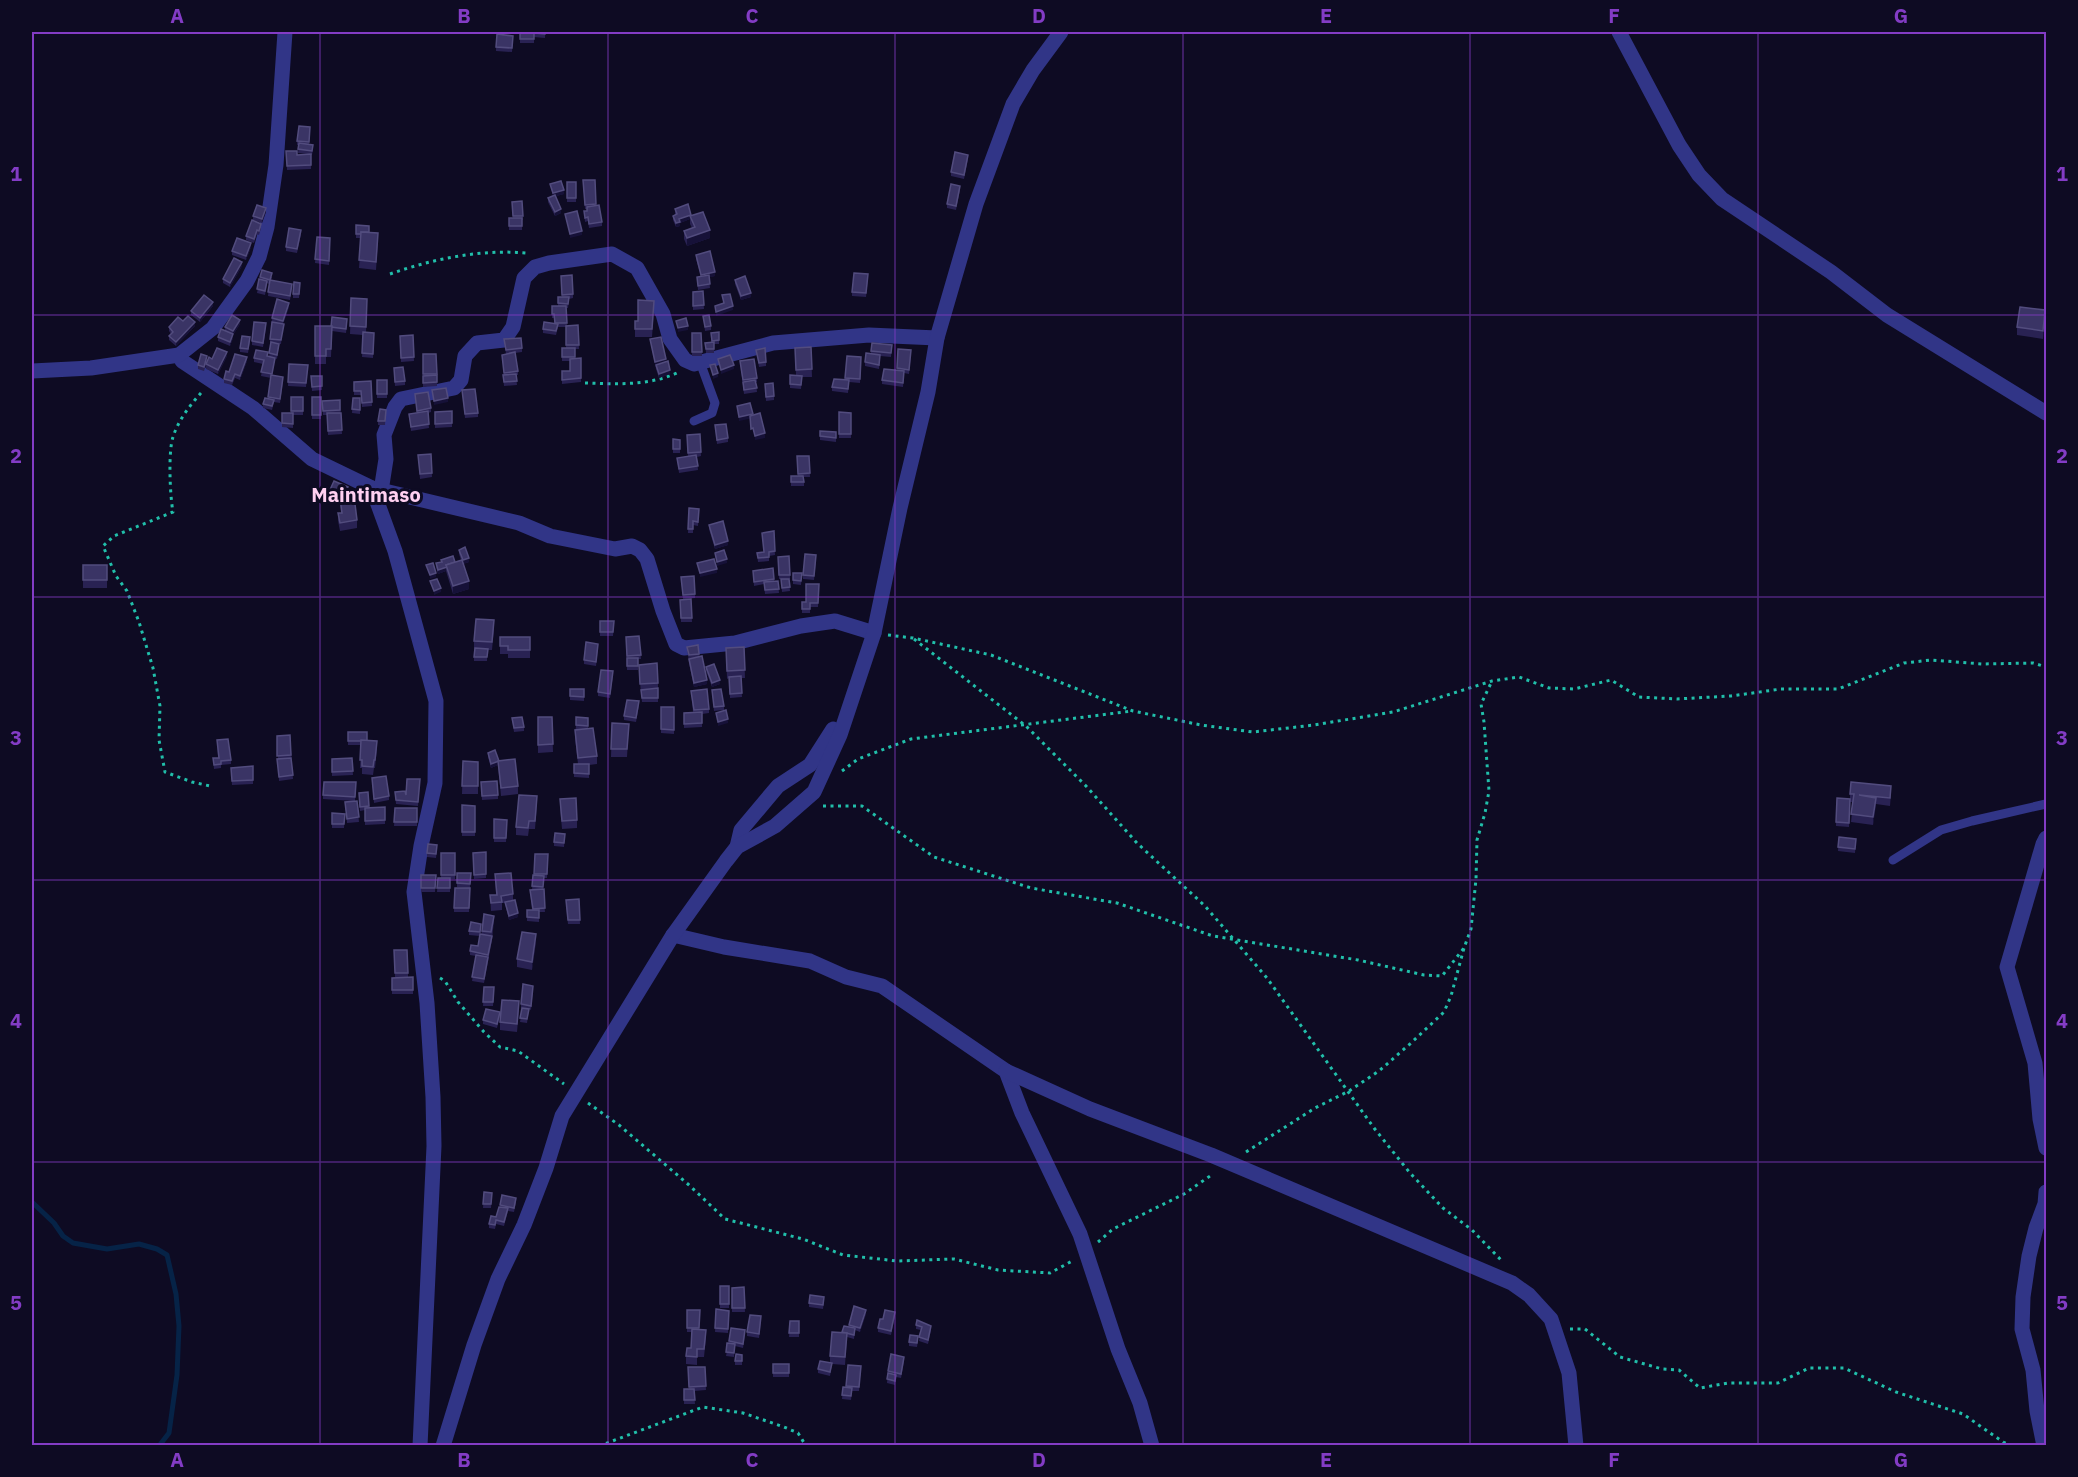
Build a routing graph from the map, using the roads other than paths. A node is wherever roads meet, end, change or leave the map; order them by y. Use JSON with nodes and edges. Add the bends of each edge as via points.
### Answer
{"nodes":[{"id":1,"x":285,"y":32,"type":"edge"},
{"id":2,"x":1061,"y":32,"type":"edge"},
{"id":3,"x":1619,"y":32,"type":"edge"},
{"id":4,"x":937,"y":338,"type":"junction"},
{"id":5,"x":178,"y":355,"type":"junction"},
{"id":6,"x":697,"y":363,"type":"junction"},
{"id":7,"x":32,"y":371,"type":"edge"},
{"id":8,"x":2046,"y":413,"type":"edge"},
{"id":9,"x":694,"y":421,"type":"dead end"},
{"id":10,"x":377,"y":490,"type":"junction"},
{"id":11,"x":874,"y":633,"type":"junction"},
{"id":12,"x":853,"y":696,"type":"junction"},
{"id":13,"x":2046,"y":804,"type":"edge"},
{"id":14,"x":2046,"y":838,"type":"edge"},
{"id":15,"x":737,"y":847,"type":"junction"},
{"id":16,"x":1893,"y":860,"type":"dead end"},
{"id":17,"x":673,"y":935,"type":"junction"},
{"id":18,"x":1006,"y":1071,"type":"junction"},
{"id":19,"x":2046,"y":1148,"type":"edge"},
{"id":20,"x":2046,"y":1192,"type":"edge"},
{"id":21,"x":420,"y":1446,"type":"edge"},
{"id":22,"x":443,"y":1446,"type":"edge"},
{"id":23,"x":1152,"y":1446,"type":"edge"},
{"id":24,"x":1576,"y":1446,"type":"edge"},
{"id":25,"x":2044,"y":1446,"type":"edge"}],
"edges":[{"from":1,"to":5,"type":"street","via":[[276,165],[259,257],[213,328]]},
{"from":2,"to":4,"type":"street","via":[[1013,104],[976,204]]},
{"from":3,"to":8,"type":"street","via":[[1679,145],[1699,175],[1722,199],[1887,315]]},
{"from":4,"to":6,"type":"street","via":[[869,335],[773,343]]},
{"from":4,"to":11,"type":"street"},
{"from":5,"to":7,"type":"street","via":[[91,368]]},
{"from":5,"to":10,"type":"street","via":[[253,408],[312,459]]},
{"from":6,"to":9,"type":"lane","via":[[715,403],[712,413]]},
{"from":6,"to":10,"type":"street","via":[[685,360],[670,339],[663,314],[637,268],[612,254],[535,267],[524,278],[513,327],[504,340],[477,343],[465,356],[461,380],[454,387],[401,399],[395,407],[384,435],[386,459]]},
{"from":10,"to":11,"type":"street","via":[[519,523],[559,538],[640,550],[647,559],[676,644],[684,648],[735,643],[835,621]]},
{"from":10,"to":21,"type":"street","via":[[436,701],[435,783],[414,892],[423,963],[434,1146]]},
{"from":11,"to":12,"type":"street"},
{"from":12,"to":15,"type":"street","via":[[810,765],[778,786],[741,830]]},
{"from":12,"to":15,"type":"street","via":[[814,792],[775,826]]},
{"from":13,"to":16,"type":"lane","via":[[1941,830]]},
{"from":14,"to":19,"type":"street","via":[[2007,967],[2035,1063]]},
{"from":15,"to":17,"type":"street"},
{"from":17,"to":18,"type":"street","via":[[810,961],[846,977],[882,986]]},
{"from":17,"to":22,"type":"street","via":[[562,1116],[546,1168],[474,1345]]},
{"from":18,"to":23,"type":"street","via":[[1080,1234]]},
{"from":18,"to":24,"type":"street","via":[[1512,1283],[1551,1318],[1569,1373]]},
{"from":20,"to":25,"type":"street","via":[[2022,1297],[2022,1329],[2033,1370]]}]}
